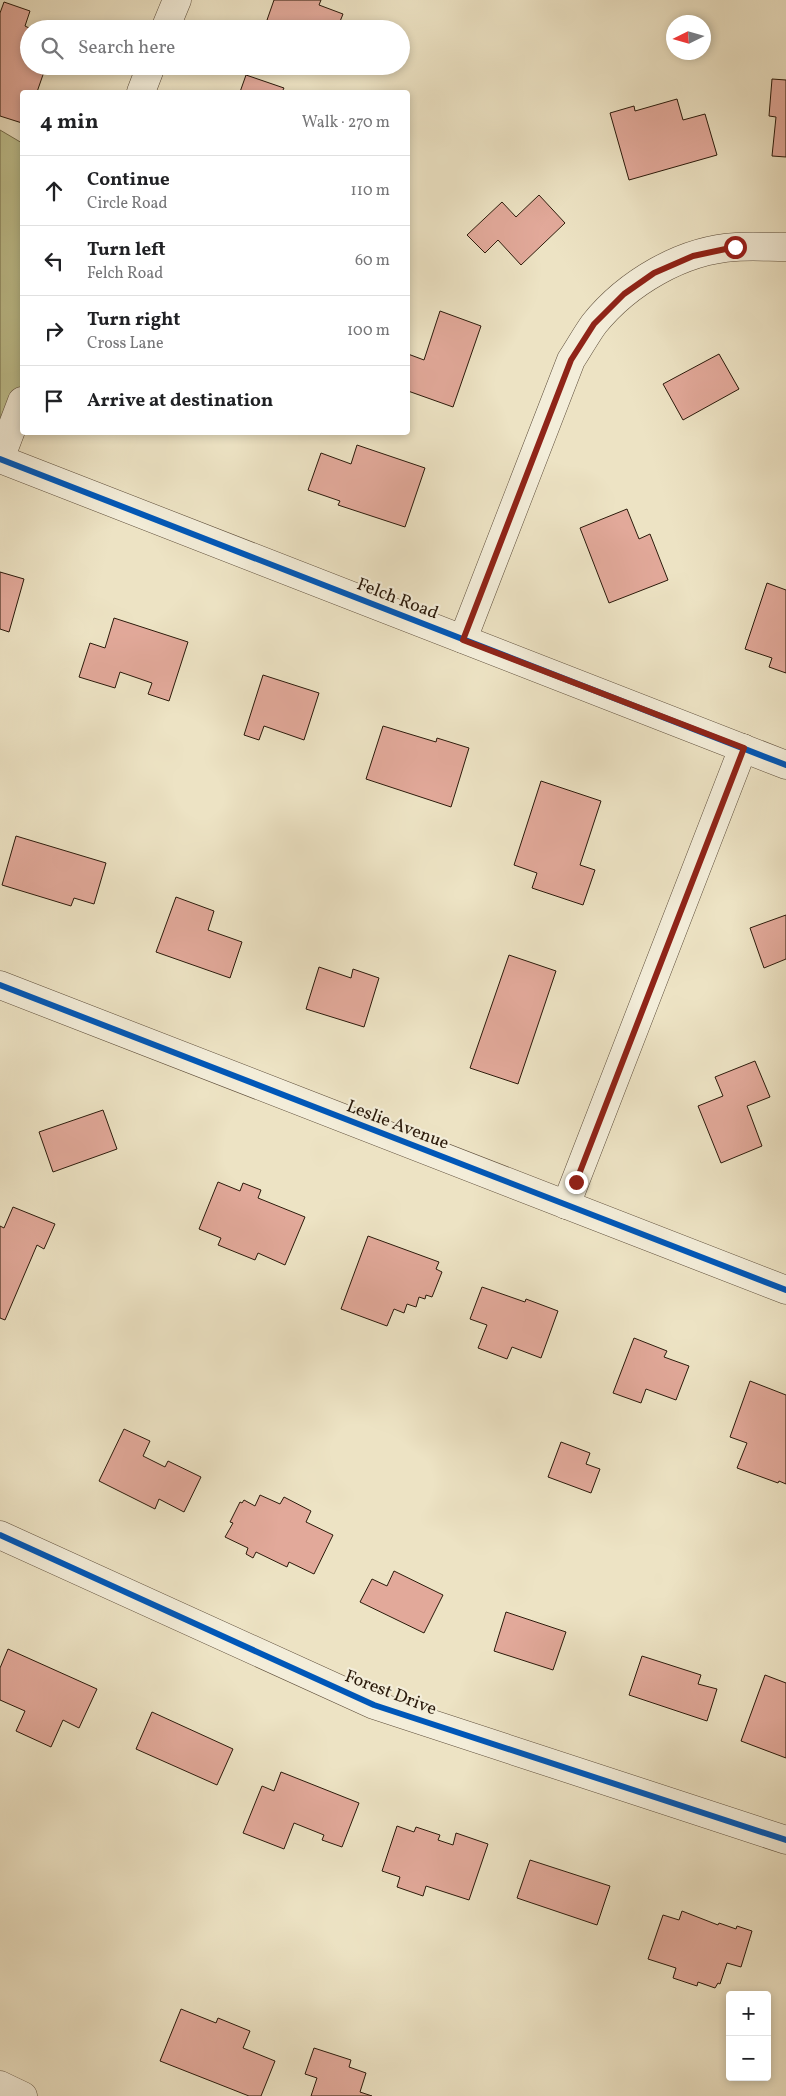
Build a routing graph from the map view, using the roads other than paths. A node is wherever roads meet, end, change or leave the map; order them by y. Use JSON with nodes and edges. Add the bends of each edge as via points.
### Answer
{"nodes":[{"id":1,"x":176,"y":0,"type":"edge"},
{"id":2,"x":169,"y":20,"type":"edge"},
{"id":3,"x":148,"y":75,"type":"edge"},
{"id":4,"x":142,"y":90,"type":"edge"},
{"id":5,"x":786,"y":247,"type":"edge"},
{"id":6,"x":20,"y":405,"type":"edge"},
{"id":7,"x":0,"y":459,"type":"edge"},
{"id":8,"x":463,"y":640,"type":"junction"},
{"id":9,"x":744,"y":748,"type":"junction"},
{"id":10,"x":786,"y":765,"type":"edge"},
{"id":11,"x":3,"y":994,"type":"edge"},
{"id":12,"x":566,"y":1205,"type":"junction"},
{"id":13,"x":786,"y":1290,"type":"edge"},
{"id":14,"x":0,"y":1535,"type":"edge"},
{"id":15,"x":786,"y":1840,"type":"edge"},
{"id":16,"x":0,"y":2085,"type":"edge"},
{"id":17,"x":23,"y":2096,"type":"edge"}],
"edges":[{"from":1,"to":2,"type":"street"},
{"from":3,"to":4,"type":"street"},
{"from":5,"to":8,"type":"street","via":[[735,247],[693,256],[654,273],[624,294],[594,324],[571,360]]},
{"from":6,"to":7,"type":"street"},
{"from":7,"to":8,"type":"street","name":"Felch Road"},
{"from":8,"to":9,"type":"street","name":"Felch Road"},
{"from":9,"to":10,"type":"street","name":"Felch Road"},
{"from":9,"to":12,"type":"street"},
{"from":11,"to":12,"type":"street","name":"Leslie Avenue"},
{"from":12,"to":13,"type":"street","name":"Leslie Avenue"},
{"from":14,"to":15,"type":"street","name":"Forest Drive","via":[[374,1705]]},
{"from":16,"to":17,"type":"street"}]}
